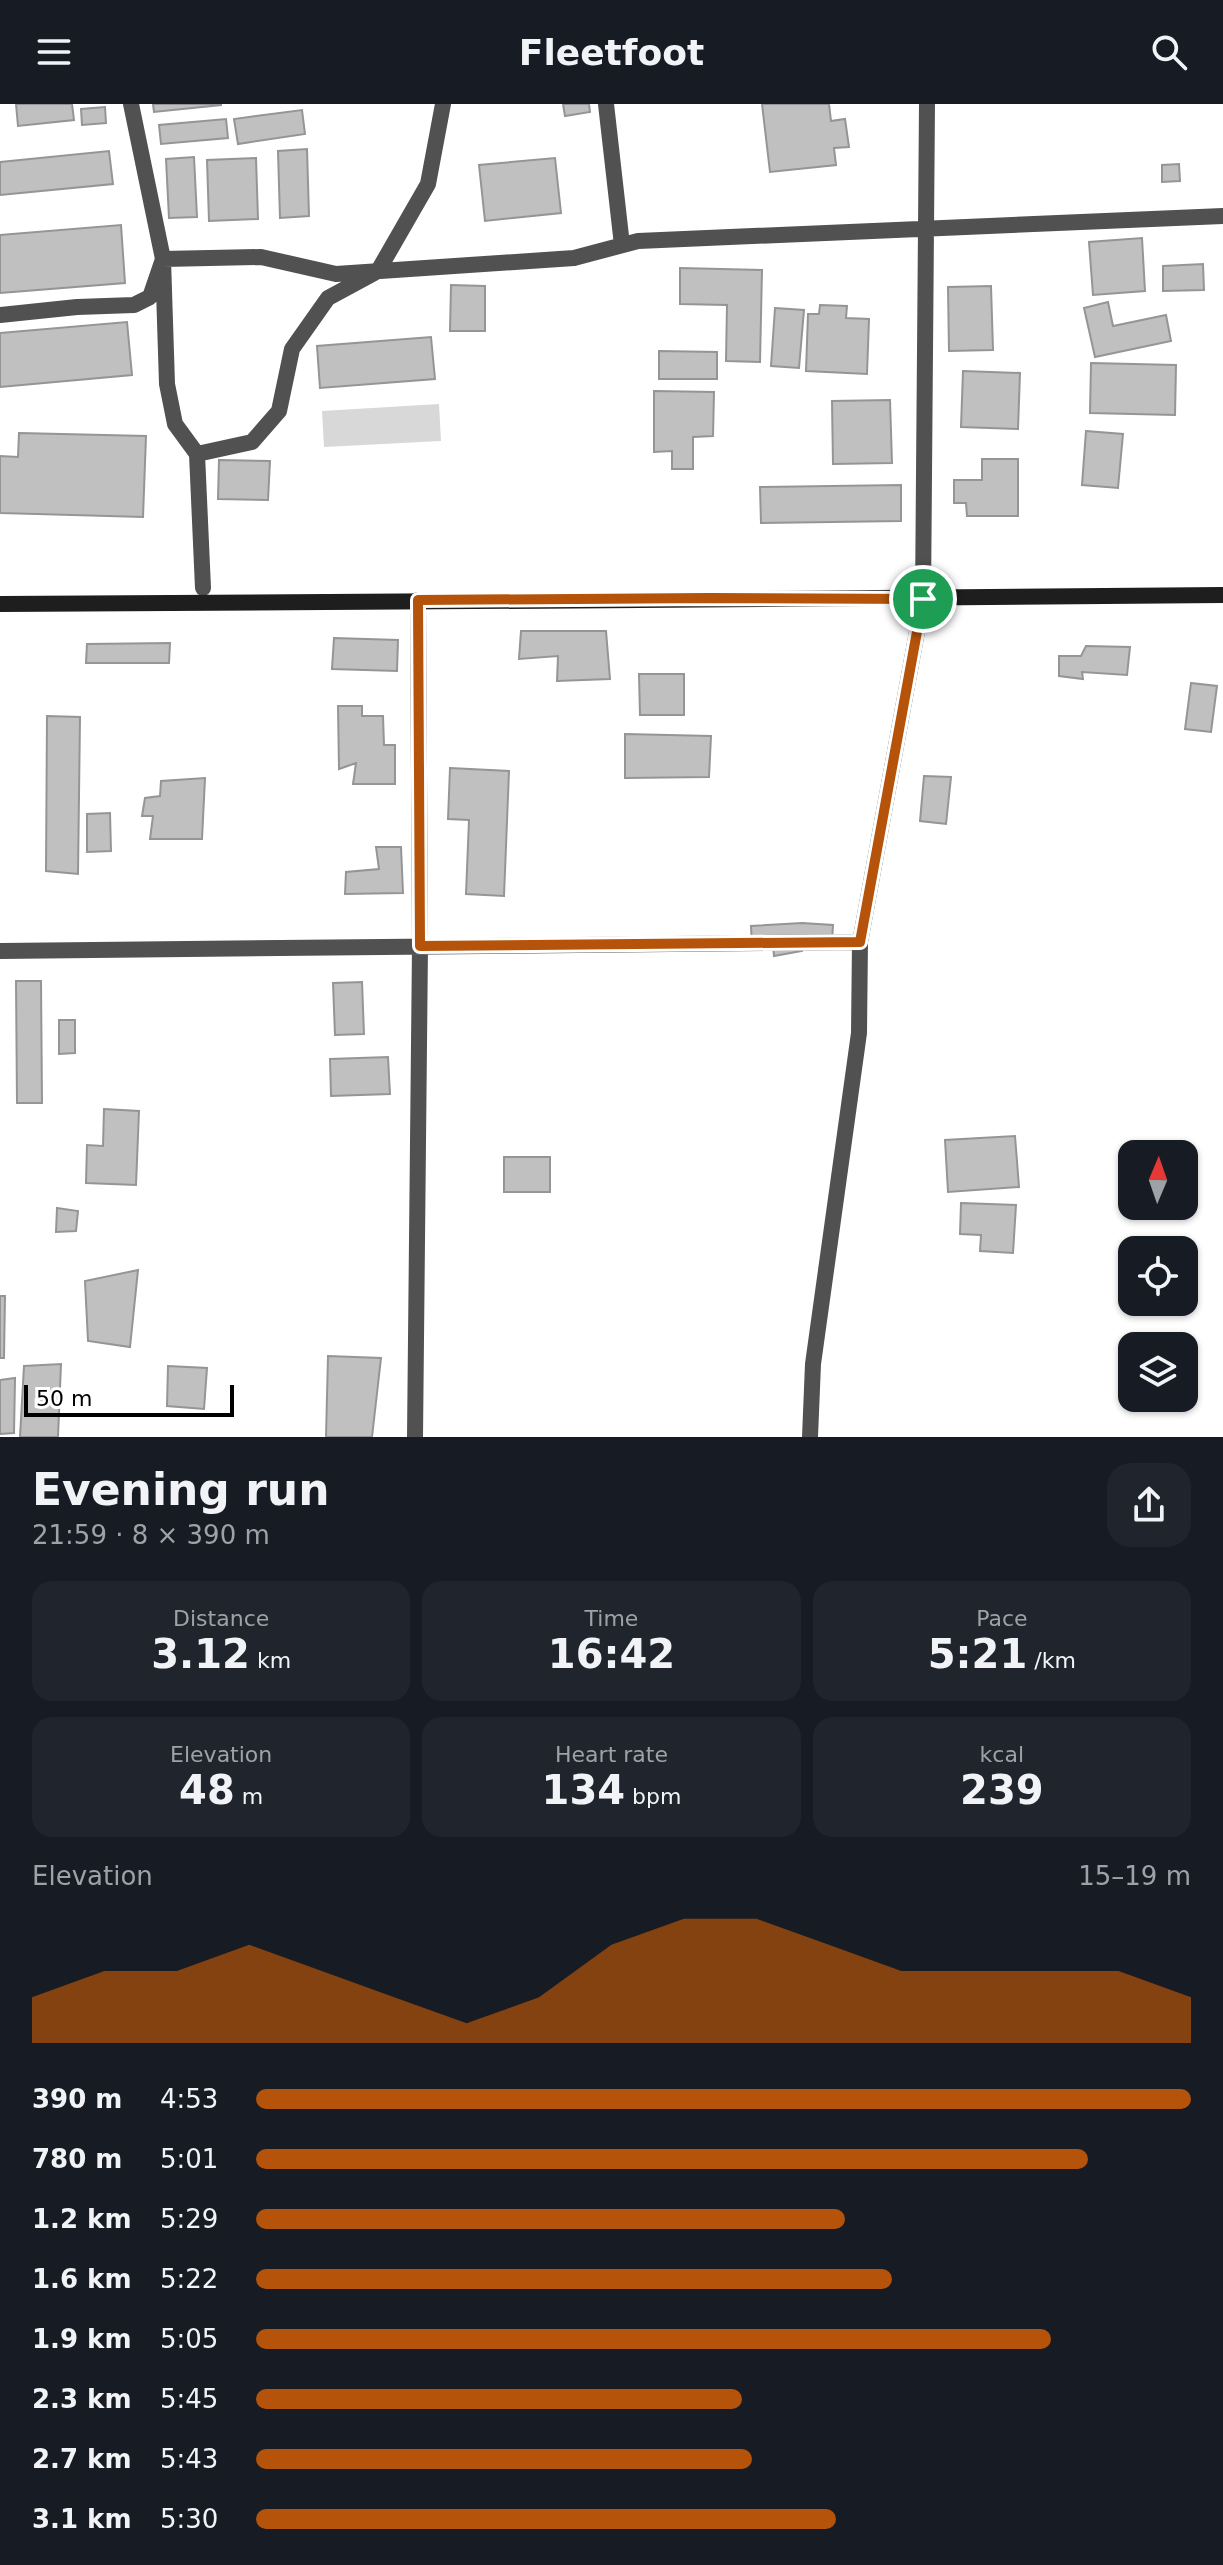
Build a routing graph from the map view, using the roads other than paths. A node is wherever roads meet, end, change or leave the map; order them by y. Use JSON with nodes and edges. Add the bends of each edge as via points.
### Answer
{"nodes":[{"id":1,"x":131,"y":104,"type":"edge"},
{"id":2,"x":443,"y":104,"type":"edge"},
{"id":3,"x":606,"y":104,"type":"edge"},
{"id":4,"x":927,"y":104,"type":"edge"},
{"id":5,"x":1223,"y":216,"type":"edge"},
{"id":6,"x":926,"y":227,"type":"junction"},
{"id":7,"x":622,"y":245,"type":"junction"},
{"id":8,"x":163,"y":259,"type":"junction"},
{"id":9,"x":378,"y":271,"type":"junction"},
{"id":10,"x":0,"y":315,"type":"edge"},
{"id":11,"x":197,"y":454,"type":"junction"},
{"id":12,"x":203,"y":588,"type":"dead end"},
{"id":13,"x":1223,"y":595,"type":"edge"},
{"id":14,"x":923,"y":599,"type":"junction"},
{"id":15,"x":418,"y":600,"type":"junction"},
{"id":16,"x":0,"y":604,"type":"edge"},
{"id":17,"x":860,"y":942,"type":"junction"},
{"id":18,"x":420,"y":946,"type":"junction"},
{"id":19,"x":0,"y":951,"type":"edge"},
{"id":20,"x":415,"y":1437,"type":"edge"},
{"id":21,"x":810,"y":1437,"type":"edge"}],
"edges":[{"from":1,"to":8,"type":"street"},
{"from":2,"to":9,"type":"street","via":[[428,184]]},
{"from":3,"to":7,"type":"street"},
{"from":4,"to":6,"type":"street"},
{"from":5,"to":6,"type":"street"},
{"from":6,"to":7,"type":"street"},
{"from":6,"to":14,"type":"street"},
{"from":7,"to":9,"type":"street","via":[[574,258]]},
{"from":8,"to":9,"type":"street","via":[[261,257],[336,274]]},
{"from":8,"to":10,"type":"street","via":[[150,297],[134,305]]},
{"from":8,"to":11,"type":"street","via":[[167,384],[175,424]]},
{"from":9,"to":11,"type":"street","via":[[328,298],[292,349],[279,411],[252,442]]},
{"from":11,"to":12,"type":"street"},
{"from":13,"to":14,"type":"street"},
{"from":14,"to":15,"type":"street"},
{"from":14,"to":17,"type":"street"},
{"from":15,"to":16,"type":"street"},
{"from":15,"to":18,"type":"street"},
{"from":17,"to":18,"type":"street"},
{"from":17,"to":21,"type":"street","via":[[859,1033],[813,1364]]},
{"from":18,"to":19,"type":"street"},
{"from":18,"to":20,"type":"street"}]}
